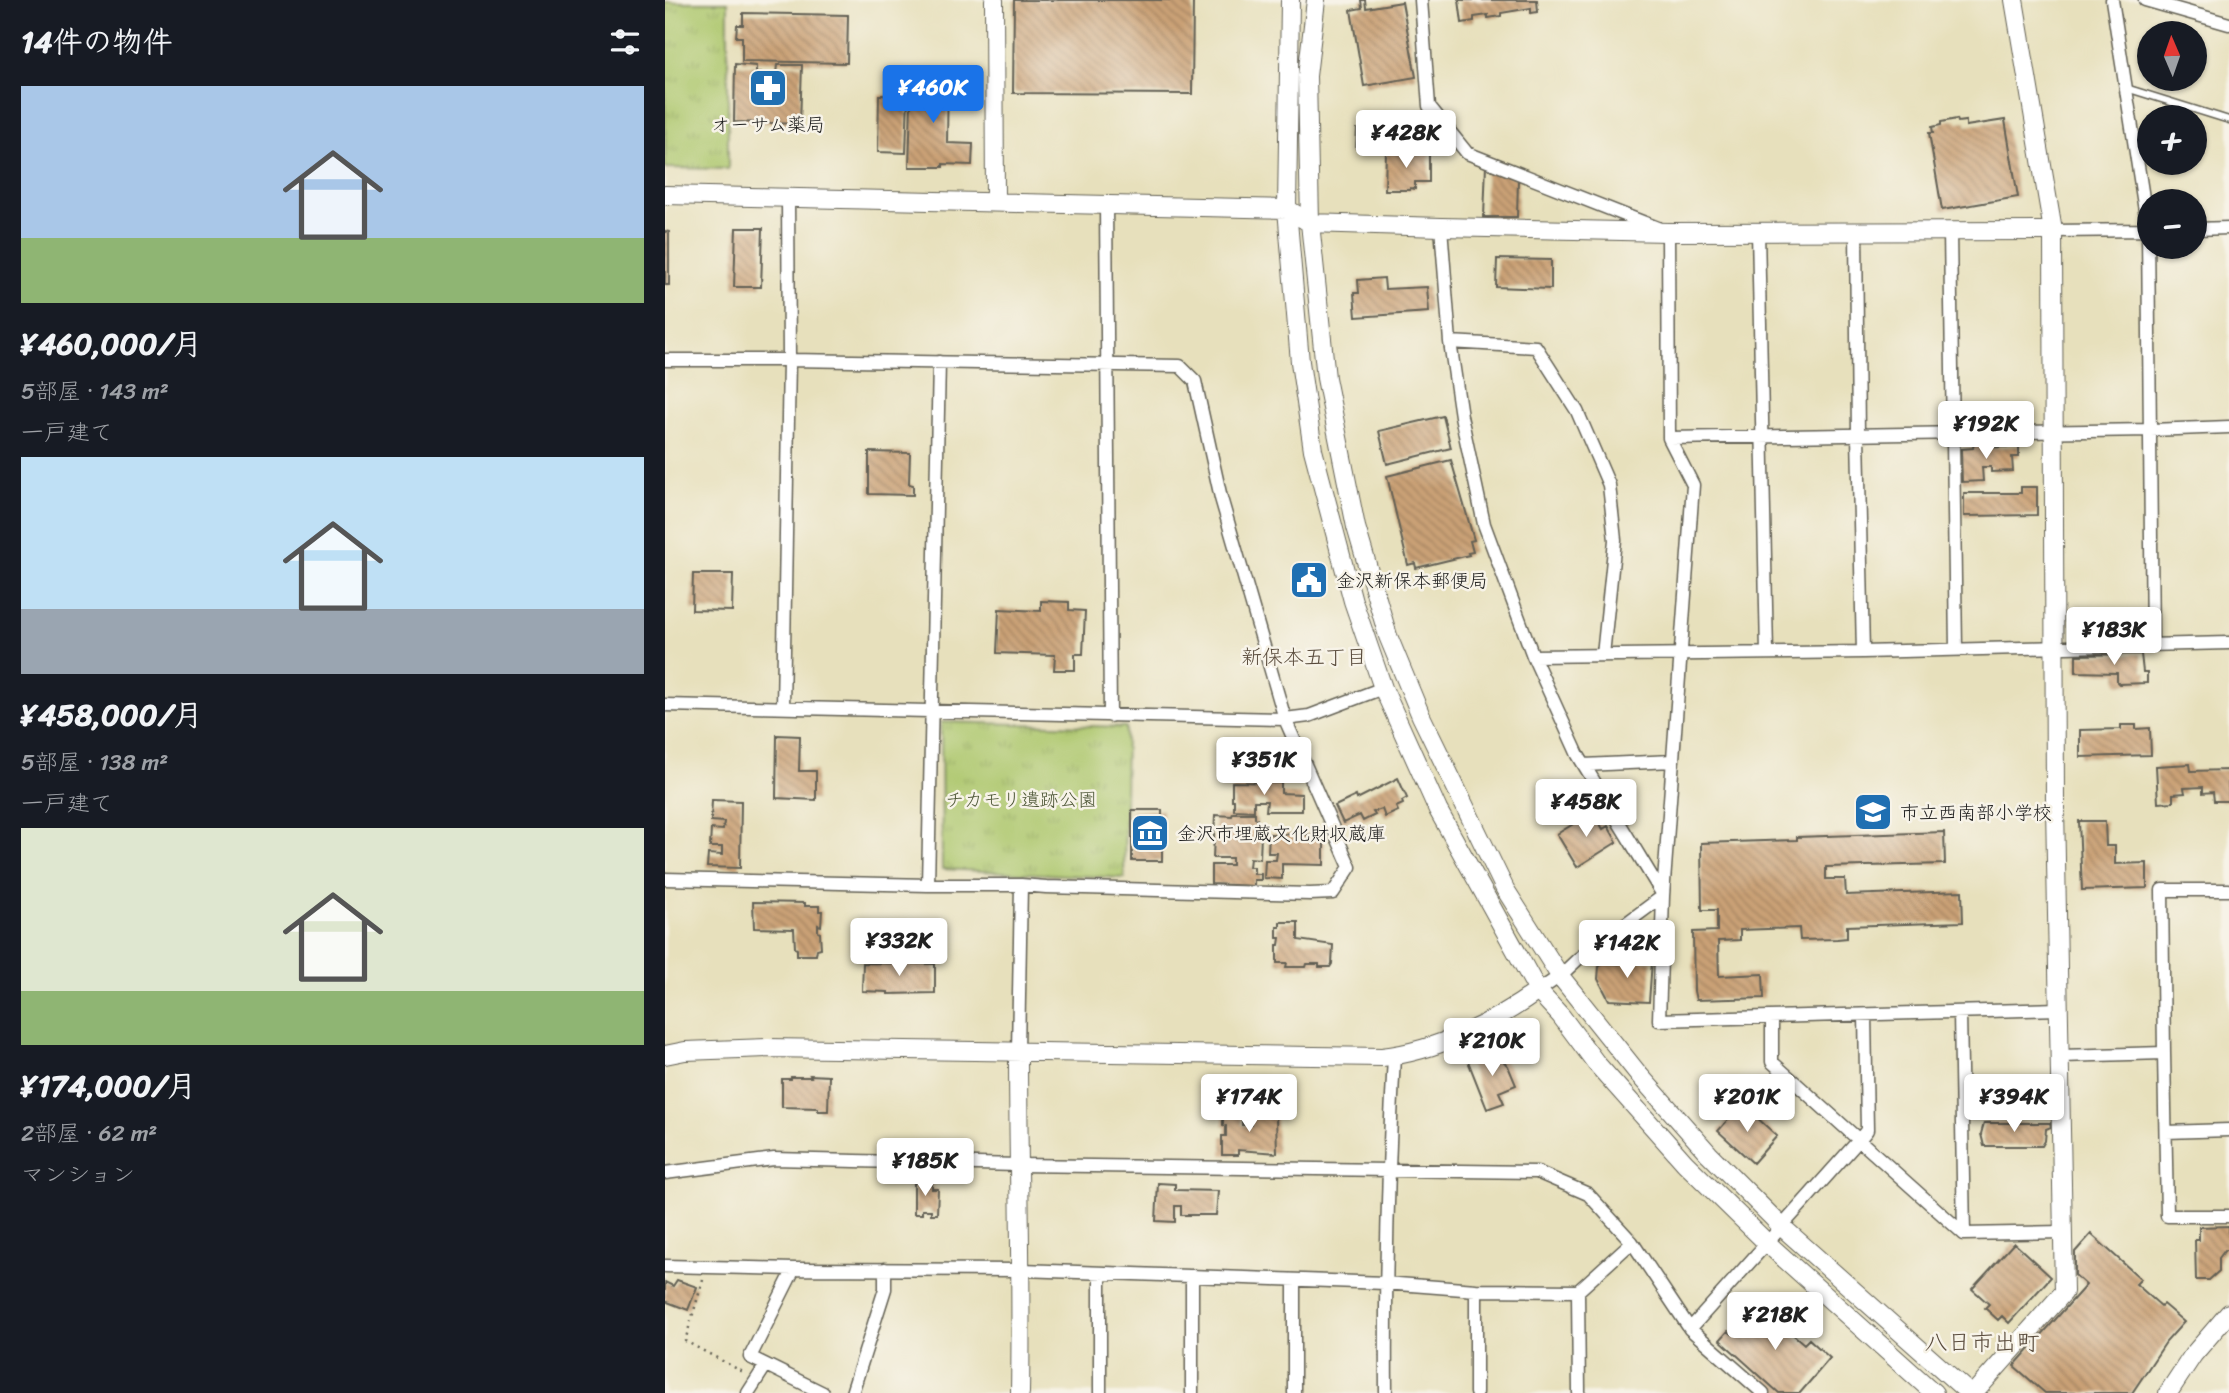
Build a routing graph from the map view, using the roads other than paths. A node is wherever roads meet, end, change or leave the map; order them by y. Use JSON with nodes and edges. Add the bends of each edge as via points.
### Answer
{"nodes":[{"id":1,"x":994,"y":0,"type":"edge"},
{"id":2,"x":1290,"y":0,"type":"edge"},
{"id":3,"x":1316,"y":0,"type":"edge"},
{"id":4,"x":1421,"y":0,"type":"edge"},
{"id":5,"x":2014,"y":0,"type":"edge"},
{"id":6,"x":2112,"y":0,"type":"edge"},
{"id":7,"x":2145,"y":0,"type":"edge"},
{"id":8,"x":2229,"y":24,"type":"edge"},
{"id":9,"x":2126,"y":88,"type":"junction"},
{"id":10,"x":2229,"y":120,"type":"edge"},
{"id":11,"x":2142,"y":189,"type":"edge"},
{"id":12,"x":665,"y":195,"type":"edge"},
{"id":13,"x":788,"y":198,"type":"junction"},
{"id":14,"x":995,"y":202,"type":"junction"},
{"id":15,"x":1107,"y":204,"type":"junction"},
{"id":16,"x":1287,"y":209,"type":"junction"},
{"id":17,"x":1310,"y":223,"type":"junction"},
{"id":18,"x":1441,"y":227,"type":"junction"},
{"id":19,"x":2229,"y":228,"type":"edge"},
{"id":20,"x":2207,"y":229,"type":"edge"},
{"id":21,"x":2137,"y":230,"type":"edge"},
{"id":22,"x":1856,"y":231,"type":"junction"},
{"id":23,"x":1950,"y":231,"type":"junction"},
{"id":24,"x":2053,"y":231,"type":"junction"},
{"id":25,"x":1668,"y":232,"type":"junction"},
{"id":26,"x":1758,"y":232,"type":"junction"},
{"id":27,"x":2149,"y":259,"type":"edge"},
{"id":28,"x":1450,"y":342,"type":"junction"},
{"id":29,"x":665,"y":360,"type":"edge"},
{"id":30,"x":789,"y":360,"type":"junction"},
{"id":31,"x":939,"y":362,"type":"junction"},
{"id":32,"x":1107,"y":364,"type":"junction"},
{"id":33,"x":2228,"y":429,"type":"edge"},
{"id":34,"x":2151,"y":430,"type":"junction"},
{"id":35,"x":2052,"y":431,"type":"junction"},
{"id":36,"x":1954,"y":433,"type":"junction"},
{"id":37,"x":1858,"y":435,"type":"junction"},
{"id":38,"x":1763,"y":436,"type":"junction"},
{"id":39,"x":1669,"y":438,"type":"junction"},
{"id":40,"x":2229,"y":643,"type":"edge"},
{"id":41,"x":2152,"y":644,"type":"junction"},
{"id":42,"x":2054,"y":646,"type":"junction"},
{"id":43,"x":1956,"y":649,"type":"junction"},
{"id":44,"x":1863,"y":652,"type":"junction"},
{"id":45,"x":1767,"y":653,"type":"junction"},
{"id":46,"x":1680,"y":654,"type":"junction"},
{"id":47,"x":1603,"y":655,"type":"junction"},
{"id":48,"x":1533,"y":656,"type":"junction"},
{"id":49,"x":1383,"y":688,"type":"junction"},
{"id":50,"x":665,"y":705,"type":"edge"},
{"id":51,"x":783,"y":708,"type":"junction"},
{"id":52,"x":932,"y":712,"type":"junction"},
{"id":53,"x":1110,"y":716,"type":"junction"},
{"id":54,"x":1285,"y":719,"type":"junction"},
{"id":55,"x":1672,"y":761,"type":"junction"},
{"id":56,"x":1584,"y":765,"type":"junction"},
{"id":57,"x":665,"y":879,"type":"edge"},
{"id":58,"x":928,"y":885,"type":"junction"},
{"id":59,"x":1021,"y":885,"type":"junction"},
{"id":60,"x":2229,"y":890,"type":"edge"},
{"id":61,"x":1663,"y":896,"type":"junction"},
{"id":62,"x":1560,"y":976,"type":"junction"},
{"id":63,"x":1538,"y":991,"type":"junction"},
{"id":64,"x":2059,"y":1009,"type":"junction"},
{"id":65,"x":1960,"y":1013,"type":"junction"},
{"id":66,"x":1865,"y":1015,"type":"junction"},
{"id":67,"x":1772,"y":1017,"type":"junction"},
{"id":68,"x":1018,"y":1051,"type":"junction"},
{"id":69,"x":2164,"y":1053,"type":"junction"},
{"id":70,"x":665,"y":1055,"type":"edge"},
{"id":71,"x":1394,"y":1056,"type":"junction"},
{"id":72,"x":2061,"y":1056,"type":"junction"},
{"id":73,"x":2229,"y":1130,"type":"edge"},
{"id":74,"x":2166,"y":1132,"type":"junction"},
{"id":75,"x":1859,"y":1140,"type":"junction"},
{"id":76,"x":1018,"y":1165,"type":"junction"},
{"id":77,"x":1388,"y":1170,"type":"junction"},
{"id":78,"x":665,"y":1173,"type":"edge"},
{"id":79,"x":2229,"y":1216,"type":"edge"},
{"id":80,"x":1781,"y":1226,"type":"junction"},
{"id":81,"x":2063,"y":1232,"type":"junction"},
{"id":82,"x":1964,"y":1234,"type":"junction"},
{"id":83,"x":1632,"y":1242,"type":"junction"},
{"id":84,"x":1768,"y":1244,"type":"junction"},
{"id":85,"x":665,"y":1266,"type":"edge"},
{"id":86,"x":794,"y":1269,"type":"junction"},
{"id":87,"x":885,"y":1269,"type":"junction"},
{"id":88,"x":1022,"y":1270,"type":"junction"},
{"id":89,"x":1100,"y":1273,"type":"junction"},
{"id":90,"x":1192,"y":1276,"type":"junction"},
{"id":91,"x":1294,"y":1280,"type":"junction"},
{"id":92,"x":1385,"y":1283,"type":"junction"},
{"id":93,"x":1476,"y":1290,"type":"junction"},
{"id":94,"x":1578,"y":1291,"type":"junction"},
{"id":95,"x":2229,"y":1313,"type":"edge"},
{"id":96,"x":1690,"y":1329,"type":"junction"},
{"id":97,"x":766,"y":1365,"type":"junction"},
{"id":98,"x":748,"y":1393,"type":"edge"},
{"id":99,"x":823,"y":1393,"type":"edge"},
{"id":100,"x":853,"y":1393,"type":"edge"},
{"id":101,"x":1020,"y":1393,"type":"edge"},
{"id":102,"x":1100,"y":1393,"type":"edge"},
{"id":103,"x":1192,"y":1393,"type":"edge"},
{"id":104,"x":1294,"y":1393,"type":"edge"},
{"id":105,"x":1386,"y":1393,"type":"edge"},
{"id":106,"x":1476,"y":1393,"type":"edge"},
{"id":107,"x":1579,"y":1393,"type":"edge"},
{"id":108,"x":1763,"y":1393,"type":"edge"},
{"id":109,"x":1934,"y":1393,"type":"edge"},
{"id":110,"x":1971,"y":1393,"type":"edge"},
{"id":111,"x":2168,"y":1393,"type":"edge"}],
"edges":[{"from":1,"to":14,"type":"street"},
{"from":2,"to":16,"type":"street"},
{"from":3,"to":17,"type":"street","via":[[1307,76]]},
{"from":4,"to":25,"type":"street","via":[[1429,106],[1467,153]]},
{"from":5,"to":24,"type":"street"},
{"from":6,"to":9,"type":"street"},
{"from":7,"to":8,"type":"street"},
{"from":9,"to":10,"type":"lane"},
{"from":9,"to":11,"type":"street"},
{"from":12,"to":13,"type":"street"},
{"from":13,"to":14,"type":"street"},
{"from":13,"to":30,"type":"street"},
{"from":14,"to":15,"type":"street"},
{"from":15,"to":16,"type":"street"},
{"from":15,"to":32,"type":"street"},
{"from":16,"to":17,"type":"street"},
{"from":16,"to":49,"type":"street","via":[[1313,450],[1353,601]]},
{"from":17,"to":18,"type":"street"},
{"from":17,"to":62,"type":"street","via":[[1326,378],[1356,527],[1388,636],[1421,716],[1505,889]]},
{"from":18,"to":25,"type":"street"},
{"from":18,"to":28,"type":"street"},
{"from":19,"to":20,"type":"street"},
{"from":21,"to":24,"type":"street"},
{"from":22,"to":23,"type":"street"},
{"from":22,"to":26,"type":"street"},
{"from":22,"to":37,"type":"street"},
{"from":23,"to":24,"type":"street"},
{"from":23,"to":36,"type":"street"},
{"from":24,"to":35,"type":"street"},
{"from":25,"to":26,"type":"street"},
{"from":25,"to":39,"type":"street"},
{"from":26,"to":38,"type":"street"},
{"from":27,"to":34,"type":"street"},
{"from":28,"to":47,"type":"street","via":[[1536,347],[1577,411],[1609,485],[1615,540]]},
{"from":28,"to":48,"type":"street","via":[[1484,524]]},
{"from":29,"to":30,"type":"street"},
{"from":30,"to":31,"type":"street"},
{"from":30,"to":51,"type":"street"},
{"from":31,"to":32,"type":"street"},
{"from":31,"to":52,"type":"street"},
{"from":32,"to":53,"type":"street"},
{"from":32,"to":54,"type":"street","via":[[1180,366],[1195,381],[1221,498]]},
{"from":33,"to":34,"type":"street"},
{"from":34,"to":35,"type":"street"},
{"from":34,"to":41,"type":"street"},
{"from":35,"to":36,"type":"street"},
{"from":35,"to":42,"type":"street"},
{"from":36,"to":37,"type":"street"},
{"from":36,"to":43,"type":"street"},
{"from":37,"to":38,"type":"street"},
{"from":37,"to":44,"type":"street"},
{"from":38,"to":39,"type":"street"},
{"from":38,"to":45,"type":"street"},
{"from":39,"to":46,"type":"street","via":[[1693,485]]},
{"from":40,"to":41,"type":"street"},
{"from":41,"to":42,"type":"street"},
{"from":42,"to":43,"type":"street"},
{"from":42,"to":64,"type":"street"},
{"from":43,"to":44,"type":"street"},
{"from":44,"to":45,"type":"street"},
{"from":45,"to":46,"type":"street"},
{"from":46,"to":47,"type":"street"},
{"from":46,"to":55,"type":"street"},
{"from":47,"to":48,"type":"street"},
{"from":48,"to":56,"type":"street"},
{"from":49,"to":54,"type":"street","via":[[1309,716]]},
{"from":49,"to":63,"type":"street","via":[[1438,810]]},
{"from":50,"to":51,"type":"street"},
{"from":51,"to":52,"type":"street"},
{"from":52,"to":53,"type":"street"},
{"from":52,"to":58,"type":"street"},
{"from":53,"to":54,"type":"street"},
{"from":54,"to":59,"type":"street","via":[[1350,867],[1333,893]]},
{"from":55,"to":56,"type":"street"},
{"from":55,"to":61,"type":"street"},
{"from":56,"to":61,"type":"street"},
{"from":57,"to":58,"type":"street"},
{"from":58,"to":59,"type":"street"},
{"from":59,"to":68,"type":"street"},
{"from":60,"to":69,"type":"street","via":[[2162,890]]},
{"from":61,"to":62,"type":"street"},
{"from":61,"to":67,"type":"street","via":[[1659,1020]]},
{"from":62,"to":63,"type":"street"},
{"from":62,"to":80,"type":"street","via":[[1640,1076]]},
{"from":63,"to":71,"type":"street","via":[[1463,1035]]},
{"from":63,"to":84,"type":"street","via":[[1685,1163]]},
{"from":64,"to":65,"type":"street"},
{"from":64,"to":72,"type":"street"},
{"from":65,"to":66,"type":"street"},
{"from":65,"to":82,"type":"street"},
{"from":66,"to":67,"type":"street"},
{"from":66,"to":75,"type":"street","via":[[1867,1130]]},
{"from":67,"to":75,"type":"street","via":[[1772,1062]]},
{"from":68,"to":70,"type":"street","via":[[767,1048]]},
{"from":68,"to":71,"type":"street"},
{"from":68,"to":76,"type":"street"},
{"from":69,"to":72,"type":"street"},
{"from":69,"to":74,"type":"street"},
{"from":71,"to":77,"type":"street"},
{"from":72,"to":81,"type":"street"},
{"from":73,"to":74,"type":"street"},
{"from":74,"to":79,"type":"street","via":[[2167,1216]]},
{"from":75,"to":80,"type":"street"},
{"from":75,"to":82,"type":"street"},
{"from":76,"to":77,"type":"street"},
{"from":76,"to":78,"type":"street","via":[[774,1159]]},
{"from":76,"to":88,"type":"street"},
{"from":77,"to":83,"type":"street","via":[[1537,1172],[1588,1194]]},
{"from":77,"to":92,"type":"street"},
{"from":80,"to":84,"type":"street"},
{"from":80,"to":110,"type":"street"},
{"from":81,"to":82,"type":"street"},
{"from":81,"to":110,"type":"street","via":[[2064,1292]]},
{"from":83,"to":94,"type":"street"},
{"from":83,"to":96,"type":"street"},
{"from":84,"to":96,"type":"street"},
{"from":84,"to":109,"type":"street"},
{"from":85,"to":86,"type":"street"},
{"from":86,"to":87,"type":"street"},
{"from":86,"to":97,"type":"street","via":[[750,1357]]},
{"from":87,"to":88,"type":"street"},
{"from":87,"to":100,"type":"street","via":[[885,1289]]},
{"from":88,"to":89,"type":"street"},
{"from":88,"to":101,"type":"street"},
{"from":89,"to":90,"type":"street"},
{"from":89,"to":102,"type":"street"},
{"from":90,"to":91,"type":"street"},
{"from":90,"to":103,"type":"street"},
{"from":91,"to":92,"type":"street"},
{"from":91,"to":104,"type":"street"},
{"from":92,"to":93,"type":"street"},
{"from":92,"to":105,"type":"street"},
{"from":93,"to":94,"type":"street"},
{"from":93,"to":106,"type":"street"},
{"from":94,"to":107,"type":"street"},
{"from":95,"to":111,"type":"street"},
{"from":96,"to":108,"type":"street"},
{"from":97,"to":98,"type":"street"},
{"from":97,"to":99,"type":"street"}]}
